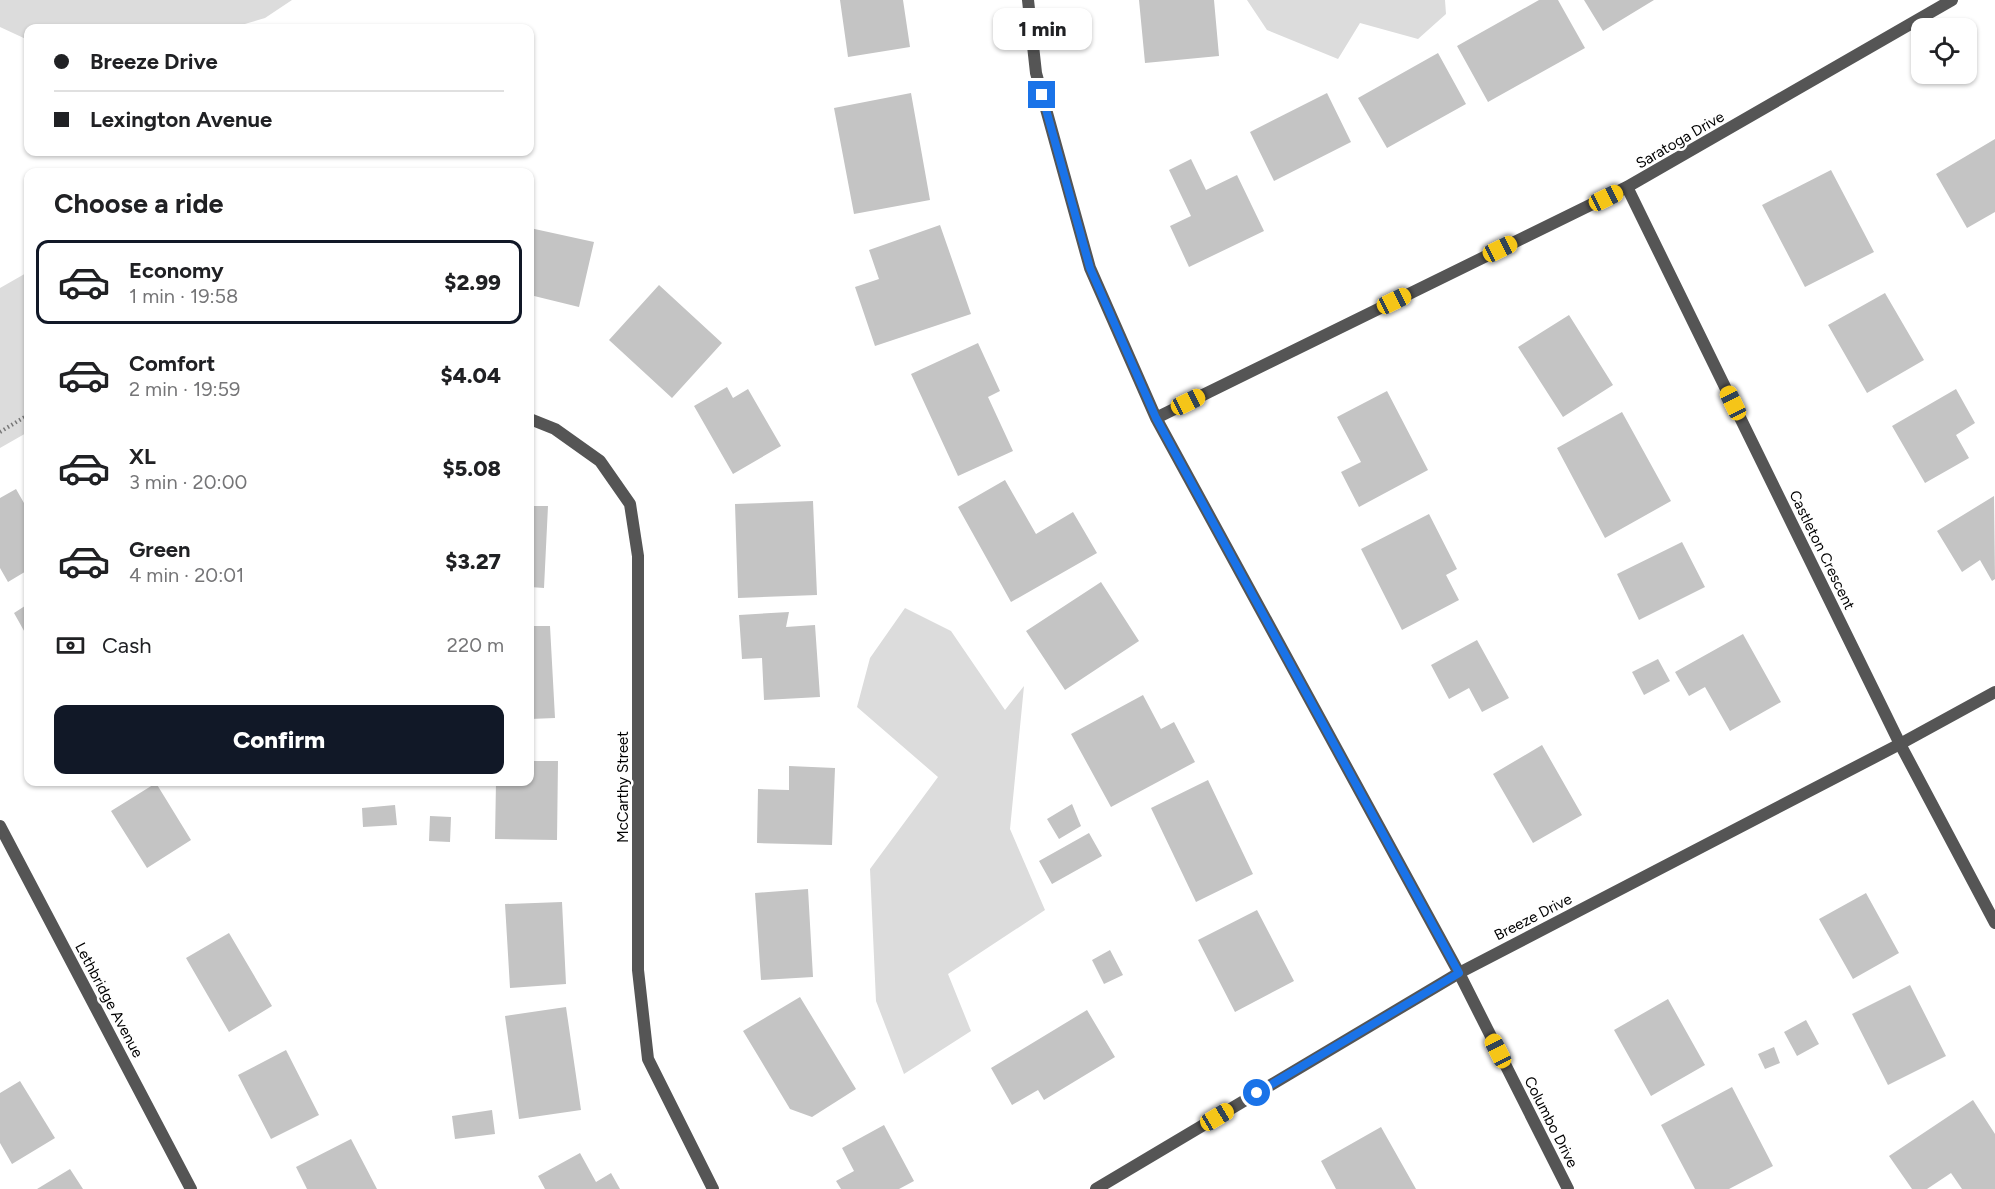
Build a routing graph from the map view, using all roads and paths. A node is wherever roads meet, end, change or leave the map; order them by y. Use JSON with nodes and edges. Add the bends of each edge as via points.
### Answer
{"nodes":[{"id":1,"x":1028,"y":0,"type":"edge"},
{"id":2,"x":1952,"y":0,"type":"edge"},
{"id":3,"x":1627,"y":187,"type":"junction"},
{"id":4,"x":24,"y":417,"type":"edge"},
{"id":5,"x":1156,"y":418,"type":"junction"},
{"id":6,"x":534,"y":421,"type":"edge"},
{"id":7,"x":0,"y":432,"type":"edge"},
{"id":8,"x":1995,"y":692,"type":"edge"},
{"id":9,"x":1900,"y":744,"type":"junction"},
{"id":10,"x":0,"y":826,"type":"edge"},
{"id":11,"x":1995,"y":923,"type":"edge"},
{"id":12,"x":1459,"y":973,"type":"junction"},
{"id":13,"x":191,"y":1189,"type":"edge"},
{"id":14,"x":713,"y":1189,"type":"edge"},
{"id":15,"x":1096,"y":1189,"type":"edge"},
{"id":16,"x":1568,"y":1189,"type":"edge"}],
"edges":[{"from":1,"to":5,"type":"street","name":"Columbo Drive","via":[[1036,73],[1090,268]]},
{"from":2,"to":3,"type":"street","name":"Saratoga Drive"},
{"from":3,"to":5,"type":"street","name":"Saratoga Drive"},
{"from":3,"to":9,"type":"street","name":"Castleton Crescent"},
{"from":4,"to":7,"type":"path"},
{"from":5,"to":12,"type":"street","name":"Columbo Drive"},
{"from":6,"to":14,"type":"street","name":"McCarthy Street","via":[[555,429],[600,461],[630,504],[638,556],[638,970],[648,1059]]},
{"from":8,"to":9,"type":"street","name":"Breeze Drive"},
{"from":9,"to":11,"type":"street","name":"Castleton Crescent"},
{"from":9,"to":12,"type":"street","name":"Breeze Drive"},
{"from":10,"to":13,"type":"street","name":"Lethbridge Avenue"},
{"from":12,"to":15,"type":"street","name":"Breeze Drive"},
{"from":12,"to":16,"type":"street","name":"Columbo Drive"}]}
